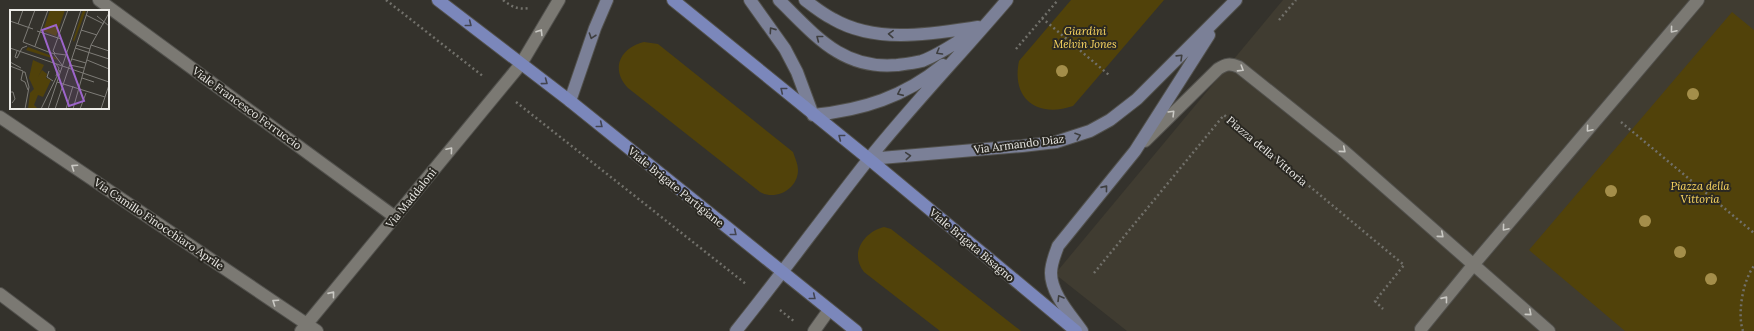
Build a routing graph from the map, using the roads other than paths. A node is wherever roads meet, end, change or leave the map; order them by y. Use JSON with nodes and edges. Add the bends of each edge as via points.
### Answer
{"nodes":[{"id":1,"x":99,"y":0,"type":"edge"},
{"id":2,"x":438,"y":0,"type":"edge"},
{"id":3,"x":559,"y":0,"type":"edge"},
{"id":4,"x":607,"y":0,"type":"edge"},
{"id":5,"x":673,"y":0,"type":"edge"},
{"id":6,"x":750,"y":0,"type":"edge"},
{"id":7,"x":779,"y":0,"type":"edge"},
{"id":8,"x":805,"y":0,"type":"edge"},
{"id":9,"x":1007,"y":0,"type":"edge"},
{"id":10,"x":1236,"y":0,"type":"edge"},
{"id":11,"x":1698,"y":0,"type":"edge"},
{"id":12,"x":1221,"y":17,"type":"junction"},
{"id":13,"x":985,"y":26,"type":"junction"},
{"id":14,"x":520,"y":64,"type":"junction"},
{"id":15,"x":570,"y":101,"type":"junction"},
{"id":16,"x":813,"y":115,"type":"junction"},
{"id":17,"x":0,"y":117,"type":"edge"},
{"id":18,"x":1135,"y":151,"type":"junction"},
{"id":19,"x":869,"y":159,"type":"junction"},
{"id":20,"x":395,"y":217,"type":"junction"},
{"id":21,"x":1474,"y":264,"type":"junction"},
{"id":22,"x":783,"y":272,"type":"junction"},
{"id":23,"x":0,"y":294,"type":"edge"},
{"id":24,"x":830,"y":310,"type":"junction"},
{"id":25,"x":308,"y":329,"type":"edge"},
{"id":26,"x":1421,"y":329,"type":"dead end"},
{"id":27,"x":49,"y":331,"type":"edge"},
{"id":28,"x":736,"y":331,"type":"edge"},
{"id":29,"x":814,"y":331,"type":"edge"},
{"id":30,"x":856,"y":331,"type":"edge"},
{"id":31,"x":1076,"y":331,"type":"edge"},
{"id":32,"x":1082,"y":331,"type":"edge"},
{"id":33,"x":1549,"y":331,"type":"edge"}],
"edges":[{"from":1,"to":20,"type":"street","name":"Viale Francesco Ferruccio"},
{"from":2,"to":14,"type":"main road","name":"Viale Brigate Partigiane","one_way":true},
{"from":14,"to":3,"type":"street","one_way":true},
{"from":4,"to":15,"type":"street","one_way":true},
{"from":16,"to":5,"type":"main road","one_way":true},
{"from":16,"to":6,"type":"street","one_way":true,"via":[[797,72],[785,49]]},
{"from":13,"to":7,"type":"street","one_way":true,"via":[[920,61],[885,66],[868,65],[845,56],[828,45]]},
{"from":13,"to":8,"type":"street","one_way":true,"via":[[924,34],[866,32],[833,20]]},
{"from":9,"to":13,"type":"street"},
{"from":10,"to":12,"type":"street","name":"Via Armando Diaz"},
{"from":11,"to":21,"type":"street","one_way":true},
{"from":12,"to":18,"type":"street","name":"Via Armando Diaz"},
{"from":19,"to":12,"type":"street","name":"Via Armando Diaz","one_way":true,"via":[[1056,142],[1090,131],[1110,120],[1137,99]]},
{"from":13,"to":16,"type":"street","one_way":true,"via":[[948,61],[914,86],[862,106]]},
{"from":13,"to":19,"type":"street"},
{"from":14,"to":15,"type":"main road","name":"Viale Brigate Partigiane","one_way":true},
{"from":20,"to":14,"type":"street","name":"Via Maddaloni","one_way":true},
{"from":15,"to":22,"type":"main road","name":"Viale Brigate Partigiane","one_way":true},
{"from":19,"to":16,"type":"main road","one_way":true},
{"from":25,"to":17,"type":"street","name":"Via Camillo Finocchiaro Aprile","one_way":true},
{"from":18,"to":21,"type":"street","name":"Via Armando Diaz","one_way":true,"via":[[1208,77],[1225,64],[1233,64],[1344,151]]},
{"from":32,"to":18,"type":"street","name":"Via Armando Diaz","one_way":true,"via":[[1054,288],[1052,262],[1058,246]]},
{"from":19,"to":22,"type":"street"},
{"from":19,"to":31,"type":"main road","name":"Viale Brigata Bisagno"},
{"from":25,"to":20,"type":"street","name":"Via Maddaloni","one_way":true},
{"from":26,"to":21,"type":"street","one_way":true},
{"from":21,"to":33,"type":"street","one_way":true},
{"from":22,"to":24,"type":"main road","one_way":true},
{"from":22,"to":28,"type":"street"},
{"from":23,"to":27,"type":"street"},
{"from":24,"to":29,"type":"street"},
{"from":24,"to":30,"type":"main road"}]}
